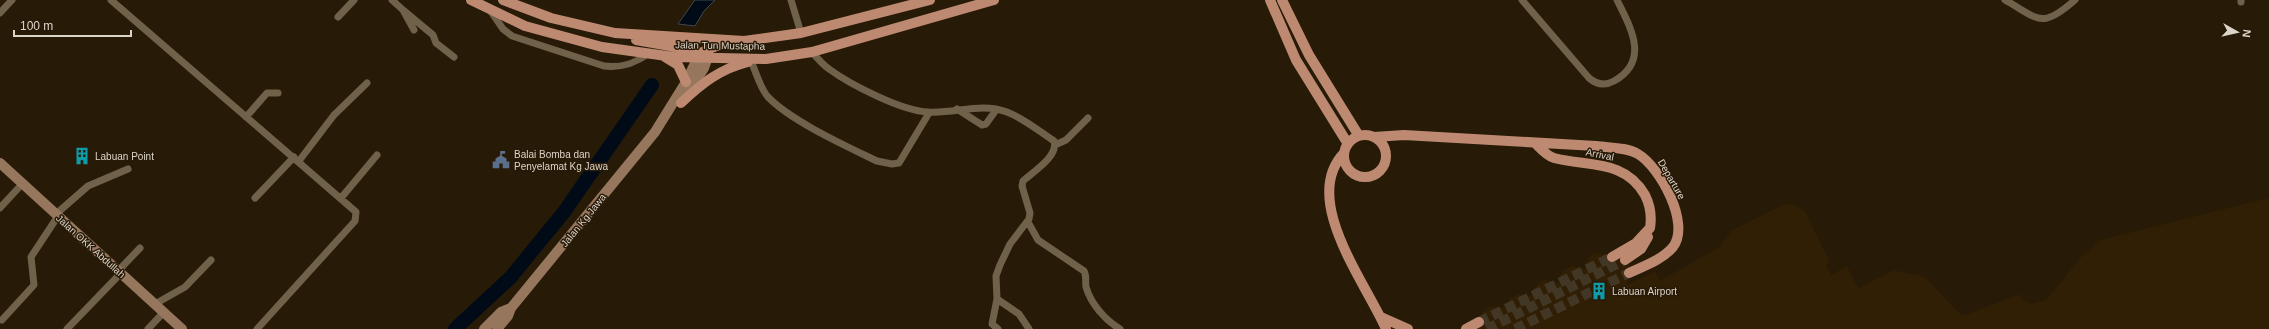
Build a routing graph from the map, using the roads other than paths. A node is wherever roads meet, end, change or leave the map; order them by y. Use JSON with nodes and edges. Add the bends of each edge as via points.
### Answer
{"nodes":[{"id":1,"x":12,"y":0,"type":"edge"},
{"id":2,"x":111,"y":0,"type":"edge"},
{"id":3,"x":354,"y":0,"type":"edge"},
{"id":4,"x":392,"y":0,"type":"edge"},
{"id":5,"x":503,"y":0,"type":"edge"},
{"id":6,"x":790,"y":0,"type":"edge"},
{"id":7,"x":930,"y":0,"type":"edge"},
{"id":8,"x":994,"y":0,"type":"edge"},
{"id":9,"x":1270,"y":0,"type":"edge"},
{"id":10,"x":1282,"y":0,"type":"edge"},
{"id":11,"x":1522,"y":0,"type":"edge"},
{"id":12,"x":1617,"y":0,"type":"edge"},
{"id":13,"x":2005,"y":0,"type":"edge"},
{"id":14,"x":2075,"y":0,"type":"edge"},
{"id":15,"x":477,"y":1,"type":"edge"},
{"id":16,"x":403,"y":10,"type":"junction"},
{"id":17,"x":490,"y":10,"type":"junction"},
{"id":18,"x":0,"y":13,"type":"edge"},
{"id":19,"x":338,"y":17,"type":"dead end"},
{"id":20,"x":414,"y":30,"type":"dead end"},
{"id":21,"x":616,"y":33,"type":"junction"},
{"id":22,"x":801,"y":33,"type":"junction"},
{"id":23,"x":744,"y":41,"type":"junction"},
{"id":24,"x":812,"y":52,"type":"junction"},
{"id":25,"x":648,"y":54,"type":"junction"},
{"id":26,"x":663,"y":56,"type":"junction"},
{"id":27,"x":702,"y":56,"type":"junction"},
{"id":28,"x":454,"y":57,"type":"dead end"},
{"id":29,"x":766,"y":59,"type":"junction"},
{"id":30,"x":751,"y":61,"type":"junction"},
{"id":31,"x":686,"y":82,"type":"junction"},
{"id":32,"x":366,"y":83,"type":"dead end"},
{"id":33,"x":278,"y":93,"type":"dead end"},
{"id":34,"x":681,"y":104,"type":"junction"},
{"id":35,"x":957,"y":109,"type":"junction"},
{"id":36,"x":996,"y":110,"type":"junction"},
{"id":37,"x":929,"y":112,"type":"junction"},
{"id":38,"x":246,"y":117,"type":"junction"},
{"id":39,"x":1088,"y":118,"type":"dead end"},
{"id":40,"x":655,"y":132,"type":"junction"},
{"id":41,"x":1359,"y":136,"type":"junction"},
{"id":42,"x":1374,"y":137,"type":"junction"},
{"id":43,"x":1535,"y":143,"type":"junction"},
{"id":44,"x":1055,"y":145,"type":"junction"},
{"id":45,"x":1346,"y":148,"type":"junction"},
{"id":46,"x":377,"y":155,"type":"dead end"},
{"id":47,"x":297,"y":159,"type":"junction"},
{"id":48,"x":0,"y":163,"type":"edge"},
{"id":49,"x":128,"y":169,"type":"dead end"},
{"id":50,"x":23,"y":183,"type":"junction"},
{"id":51,"x":255,"y":198,"type":"dead end"},
{"id":52,"x":341,"y":198,"type":"junction"},
{"id":53,"x":0,"y":208,"type":"edge"},
{"id":54,"x":57,"y":215,"type":"junction"},
{"id":55,"x":1028,"y":222,"type":"junction"},
{"id":56,"x":1650,"y":228,"type":"junction"},
{"id":57,"x":140,"y":248,"type":"dead end"},
{"id":58,"x":1612,"y":257,"type":"tunnel mouth"},
{"id":59,"x":211,"y":260,"type":"dead end"},
{"id":60,"x":1625,"y":260,"type":"tunnel mouth"},
{"id":61,"x":120,"y":272,"type":"junction"},
{"id":62,"x":1629,"y":273,"type":"tunnel mouth"},
{"id":63,"x":998,"y":299,"type":"junction"},
{"id":64,"x":155,"y":304,"type":"junction"},
{"id":65,"x":512,"y":308,"type":"junction"},
{"id":66,"x":164,"y":312,"type":"junction"},
{"id":67,"x":1381,"y":317,"type":"junction"},
{"id":68,"x":2,"y":320,"type":"dead end"},
{"id":69,"x":1479,"y":322,"type":"tunnel mouth"},
{"id":70,"x":179,"y":328,"type":"edge"},
{"id":71,"x":67,"y":329,"type":"edge"},
{"id":72,"x":148,"y":329,"type":"edge"},
{"id":73,"x":257,"y":329,"type":"edge"},
{"id":74,"x":484,"y":329,"type":"edge"},
{"id":75,"x":497,"y":329,"type":"edge"},
{"id":76,"x":998,"y":329,"type":"edge"},
{"id":77,"x":1029,"y":329,"type":"edge"},
{"id":78,"x":1120,"y":329,"type":"edge"},
{"id":79,"x":1386,"y":329,"type":"edge"},
{"id":80,"x":1408,"y":329,"type":"edge"},
{"id":81,"x":1466,"y":329,"type":"edge"}],
"edges":[{"from":1,"to":18,"type":"street"},
{"from":2,"to":38,"type":"street"},
{"from":3,"to":19,"type":"street"},
{"from":4,"to":16,"type":"street"},
{"from":5,"to":21,"type":"main road","via":[[551,18]]},
{"from":6,"to":22,"type":"street"},
{"from":7,"to":22,"type":"main road"},
{"from":8,"to":24,"type":"main road","name":"Jalan Tun Mustapha"},
{"from":9,"to":45,"type":"main road","via":[[1296,60]]},
{"from":10,"to":41,"type":"main road","via":[[1308,55]]},
{"from":11,"to":12,"type":"street","via":[[1589,78],[1601,84],[1608,84],[1624,76],[1635,56],[1633,36]]},
{"from":13,"to":14,"type":"street","via":[[2030,16],[2044,20],[2057,15]]},
{"from":15,"to":17,"type":"main road","name":"Jalan Tun Mustapha"},
{"from":16,"to":20,"type":"street"},
{"from":16,"to":28,"type":"street"},
{"from":17,"to":25,"type":"main road","name":"Jalan Tun Mustapha","via":[[525,26],[566,38]]},
{"from":17,"to":25,"type":"street","via":[[503,30],[512,36],[604,66],[630,64]]},
{"from":21,"to":23,"type":"main road"},
{"from":21,"to":27,"type":"main road","via":[[651,44],[682,48]]},
{"from":22,"to":23,"type":"main road"},
{"from":23,"to":27,"type":"main road","via":[[719,45]]},
{"from":24,"to":29,"type":"main road","name":"Jalan Tun Mustapha"},
{"from":24,"to":37,"type":"street","via":[[827,68],[880,97]]},
{"from":25,"to":26,"type":"main road","name":"Jalan Tun Mustapha"},
{"from":26,"to":27,"type":"main road","name":"Jalan Tun Mustapha"},
{"from":26,"to":31,"type":"main road","via":[[678,65]]},
{"from":27,"to":29,"type":"main road","name":"Jalan Tun Mustapha"},
{"from":27,"to":31,"type":"main road","name":"Jalan Kg Jawa"},
{"from":27,"to":34,"type":"main road","name":"Jalan Kg Jawa","via":[[695,84]]},
{"from":29,"to":30,"type":"main road"},
{"from":30,"to":34,"type":"main road","via":[[732,66],[711,77]]},
{"from":30,"to":37,"type":"street","via":[[765,93],[774,102],[793,116],[877,162],[899,163]]},
{"from":31,"to":40,"type":"main road","name":"Jalan Kg Jawa"},
{"from":32,"to":47,"type":"street","via":[[334,115]]},
{"from":33,"to":38,"type":"street","via":[[267,93]]},
{"from":34,"to":40,"type":"main road","name":"Jalan Kg Jawa"},
{"from":35,"to":36,"type":"street"},
{"from":35,"to":36,"type":"street","via":[[982,125],[986,124]]},
{"from":35,"to":37,"type":"street"},
{"from":36,"to":44,"type":"street","via":[[1018,118],[1054,140]]},
{"from":38,"to":47,"type":"street"},
{"from":39,"to":44,"type":"street","via":[[1066,140]]},
{"from":40,"to":65,"type":"main road","name":"Jalan Kg Jawa"},
{"from":41,"to":42,"type":"main road"},
{"from":41,"to":45,"type":"main road"},
{"from":42,"to":43,"type":"main road","name":"Departure","via":[[1399,135]]},
{"from":42,"to":45,"type":"main road","via":[[1384,147],[1386,154],[1383,168],[1378,173],[1365,178],[1358,176],[1347,167]]},
{"from":43,"to":56,"type":"main road","name":"Arrival","via":[[1553,158],[1610,166],[1627,174],[1642,189],[1647,199],[1652,218]]},
{"from":43,"to":62,"type":"main road","name":"Departure","via":[[1626,149],[1643,157],[1653,167],[1680,223],[1678,238],[1666,254]]},
{"from":44,"to":55,"type":"street","via":[[1052,154],[1023,181],[1022,186],[1030,213]]},
{"from":45,"to":67,"type":"main road","via":[[1331,177],[1328,194],[1330,209],[1338,232]]},
{"from":46,"to":52,"type":"street"},
{"from":47,"to":51,"type":"street"},
{"from":47,"to":52,"type":"street"},
{"from":48,"to":50,"type":"main road","name":"Jalan OKK Abdullah"},
{"from":49,"to":54,"type":"street","via":[[88,186]]},
{"from":50,"to":53,"type":"street"},
{"from":50,"to":54,"type":"main road","name":"Jalan OKK Abdullah"},
{"from":52,"to":73,"type":"street","via":[[356,212],[356,221]]},
{"from":54,"to":61,"type":"main road","name":"Jalan OKK Abdullah"},
{"from":54,"to":68,"type":"street","via":[[31,256],[34,285]]},
{"from":55,"to":63,"type":"street","via":[[1010,244],[996,276]]},
{"from":55,"to":78,"type":"street","via":[[1038,240],[1084,271],[1086,285],[1097,308],[1106,319]]},
{"from":56,"to":58,"type":"main road","via":[[1636,243]]},
{"from":56,"to":60,"type":"main road","via":[[1641,248]]},
{"from":57,"to":61,"type":"street"},
{"from":59,"to":64,"type":"street","via":[[185,287]]},
{"from":61,"to":64,"type":"main road","name":"Jalan OKK Abdullah"},
{"from":61,"to":71,"type":"street"},
{"from":63,"to":76,"type":"street","via":[[992,324]]},
{"from":63,"to":77,"type":"street","via":[[1019,314]]},
{"from":64,"to":66,"type":"main road","name":"Jalan OKK Abdullah"},
{"from":65,"to":74,"type":"main road","name":"Jalan Kg Jawa","via":[[502,312]]},
{"from":65,"to":75,"type":"main road","name":"Jalan Kg Jawa"},
{"from":66,"to":70,"type":"main road","name":"Jalan OKK Abdullah"},
{"from":66,"to":72,"type":"street"},
{"from":67,"to":79,"type":"main road"},
{"from":67,"to":80,"type":"main road"},
{"from":69,"to":81,"type":"main road"}]}
